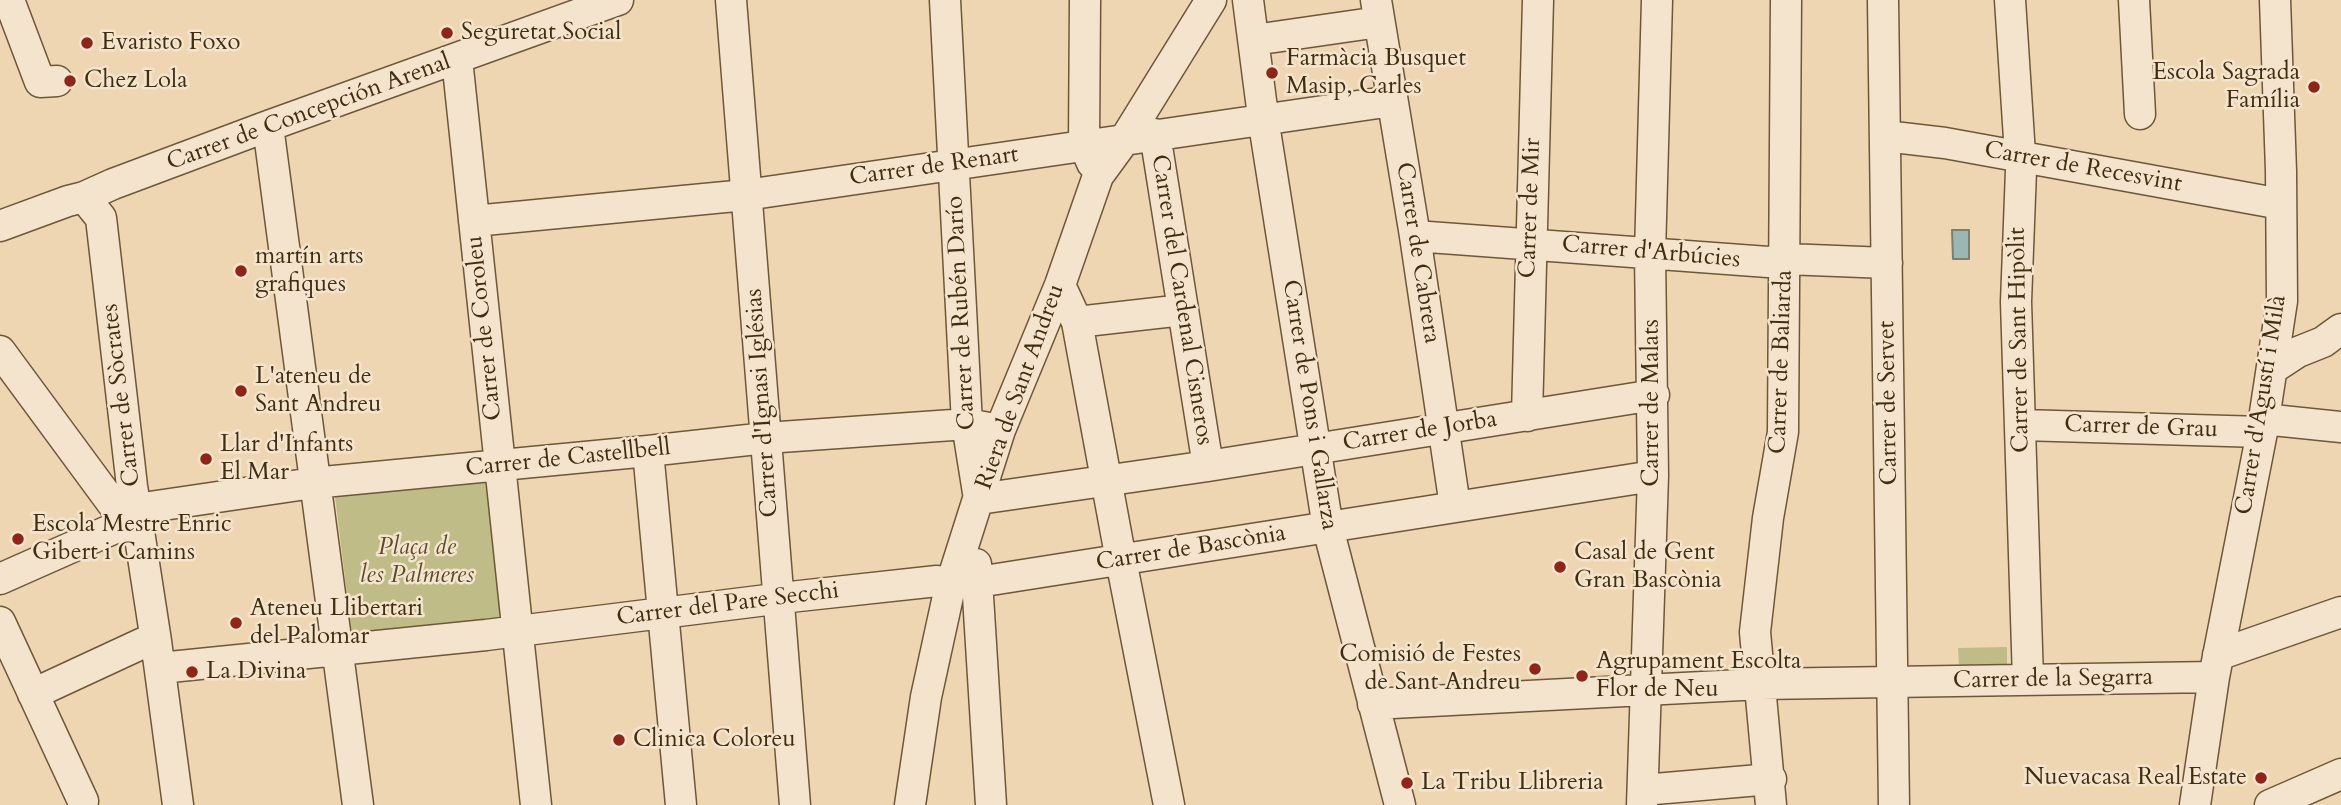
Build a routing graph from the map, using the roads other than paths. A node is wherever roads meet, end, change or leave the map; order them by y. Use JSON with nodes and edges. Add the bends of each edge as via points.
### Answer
{"nodes":[{"id":1,"x":9,"y":0,"type":"edge"},
{"id":2,"x":618,"y":0,"type":"edge"},
{"id":3,"x":731,"y":0,"type":"edge"},
{"id":4,"x":946,"y":0,"type":"edge"},
{"id":5,"x":1085,"y":0,"type":"edge"},
{"id":6,"x":1211,"y":0,"type":"edge"},
{"id":7,"x":1248,"y":0,"type":"edge"},
{"id":8,"x":1538,"y":0,"type":"edge"},
{"id":9,"x":1657,"y":0,"type":"edge"},
{"id":10,"x":1786,"y":0,"type":"edge"},
{"id":11,"x":1883,"y":0,"type":"edge"},
{"id":12,"x":2010,"y":0,"type":"edge"},
{"id":13,"x":2134,"y":0,"type":"edge"},
{"id":14,"x":2275,"y":0,"type":"edge"},
{"id":15,"x":1378,"y":11,"type":"edge"},
{"id":16,"x":1254,"y":40,"type":"junction"},
{"id":17,"x":457,"y":59,"type":"junction"},
{"id":18,"x":57,"y":81,"type":"dead end"},
{"id":19,"x":1392,"y":101,"type":"junction"},
{"id":20,"x":2140,"y":114,"type":"dead end"},
{"id":21,"x":1264,"y":119,"type":"junction"},
{"id":22,"x":268,"y":126,"type":"junction"},
{"id":23,"x":1154,"y":134,"type":"junction"},
{"id":24,"x":1885,"y":136,"type":"junction"},
{"id":25,"x":1125,"y":139,"type":"junction"},
{"id":26,"x":1084,"y":144,"type":"junction"},
{"id":27,"x":2020,"y":158,"type":"junction"},
{"id":28,"x":954,"y":164,"type":"junction"},
{"id":29,"x":1098,"y":176,"type":"junction"},
{"id":30,"x":746,"y":195,"type":"junction"},
{"id":31,"x":84,"y":197,"type":"junction"},
{"id":32,"x":2281,"y":204,"type":"junction"},
{"id":33,"x":474,"y":221,"type":"junction"},
{"id":34,"x":0,"y":226,"type":"edge"},
{"id":35,"x":1415,"y":236,"type":"junction"},
{"id":36,"x":1530,"y":244,"type":"junction"},
{"id":37,"x":1650,"y":254,"type":"junction"},
{"id":38,"x":1786,"y":259,"type":"junction"},
{"id":39,"x":1887,"y":263,"type":"junction"},
{"id":40,"x":1060,"y":285,"type":"junction"},
{"id":41,"x":1183,"y":310,"type":"junction"},
{"id":42,"x":1077,"y":322,"type":"junction"},
{"id":43,"x":2332,"y":336,"type":"edge"},
{"id":44,"x":0,"y":351,"type":"edge"},
{"id":45,"x":2272,"y":369,"type":"junction"},
{"id":46,"x":1654,"y":396,"type":"junction"},
{"id":47,"x":1527,"y":416,"type":"junction"},
{"id":48,"x":967,"y":424,"type":"junction"},
{"id":49,"x":2021,"y":425,"type":"junction"},
{"id":50,"x":2262,"y":425,"type":"junction"},
{"id":51,"x":1444,"y":427,"type":"junction"},
{"id":52,"x":2341,"y":427,"type":"edge"},
{"id":53,"x":1000,"y":430,"type":"junction"},
{"id":54,"x":766,"y":438,"type":"junction"},
{"id":55,"x":1315,"y":449,"type":"junction"},
{"id":56,"x":648,"y":451,"type":"junction"},
{"id":57,"x":500,"y":465,"type":"junction"},
{"id":58,"x":1208,"y":466,"type":"junction"},
{"id":59,"x":1653,"y":475,"type":"junction"},
{"id":60,"x":1107,"y":481,"type":"junction"},
{"id":61,"x":313,"y":483,"type":"junction"},
{"id":62,"x":1455,"y":506,"type":"junction"},
{"id":63,"x":136,"y":509,"type":"junction"},
{"id":64,"x":976,"y":510,"type":"junction"},
{"id":65,"x":1328,"y":528,"type":"junction"},
{"id":66,"x":1121,"y":560,"type":"junction"},
{"id":67,"x":0,"y":579,"type":"edge"},
{"id":68,"x":937,"y":581,"type":"dead end"},
{"id":69,"x":978,"y":582,"type":"junction"},
{"id":70,"x":778,"y":598,"type":"junction"},
{"id":71,"x":2341,"y":612,"type":"edge"},
{"id":72,"x":664,"y":613,"type":"junction"},
{"id":73,"x":0,"y":622,"type":"edge"},
{"id":74,"x":519,"y":631,"type":"junction"},
{"id":75,"x":143,"y":643,"type":"dead end"},
{"id":76,"x":336,"y":651,"type":"junction"},
{"id":77,"x":2216,"y":666,"type":"junction"},
{"id":78,"x":160,"y":668,"type":"junction"},
{"id":79,"x":2028,"y":680,"type":"junction"},
{"id":80,"x":1761,"y":684,"type":"junction"},
{"id":81,"x":1892,"y":686,"type":"junction"},
{"id":82,"x":1646,"y":690,"type":"junction"},
{"id":83,"x":33,"y":694,"type":"junction"},
{"id":84,"x":1373,"y":705,"type":"junction"},
{"id":85,"x":2341,"y":774,"type":"edge"},
{"id":86,"x":1771,"y":792,"type":"edge"},
{"id":87,"x":1642,"y":798,"type":"edge"},
{"id":88,"x":83,"y":801,"type":"dead end"},
{"id":89,"x":1398,"y":804,"type":"edge"},
{"id":90,"x":178,"y":805,"type":"edge"},
{"id":91,"x":358,"y":805,"type":"edge"},
{"id":92,"x":536,"y":805,"type":"edge"},
{"id":93,"x":681,"y":805,"type":"edge"},
{"id":94,"x":795,"y":805,"type":"edge"},
{"id":95,"x":910,"y":805,"type":"edge"},
{"id":96,"x":991,"y":805,"type":"edge"},
{"id":97,"x":1169,"y":805,"type":"edge"},
{"id":98,"x":1894,"y":805,"type":"edge"},
{"id":99,"x":2195,"y":805,"type":"edge"},
{"id":100,"x":2270,"y":805,"type":"edge"}],
"edges":[{"from":1,"to":18,"type":"street","via":[[40,82]]},
{"from":2,"to":17,"type":"street","name":"Carrer de Concepción Arenal"},
{"from":3,"to":30,"type":"street","name":"Carrer d'Ignasi Iglésias"},
{"from":4,"to":28,"type":"street","name":"Carrer de Rubén Darío"},
{"from":5,"to":26,"type":"street"},
{"from":6,"to":25,"type":"street","name":"Riera de Sant Andreu"},
{"from":7,"to":16,"type":"street","name":"Carrer de Pons i Gallarza"},
{"from":8,"to":36,"type":"street","name":"Carrer de Mir"},
{"from":9,"to":37,"type":"street","name":"Carrer de Malats"},
{"from":10,"to":38,"type":"street","name":"Carrer de Baliarda"},
{"from":11,"to":24,"type":"street","name":"Carrer de Servet"},
{"from":12,"to":27,"type":"street","name":"Carrer de Sant Hipòlit"},
{"from":13,"to":20,"type":"street"},
{"from":14,"to":32,"type":"street","name":"Carrer d'Agustí i Milà"},
{"from":15,"to":16,"type":"street"},
{"from":15,"to":19,"type":"street","name":"Carrer de Cabrera"},
{"from":16,"to":21,"type":"street","name":"Carrer de Pons i Gallarza"},
{"from":17,"to":22,"type":"street","name":"Carrer de Concepción Arenal"},
{"from":17,"to":33,"type":"street","name":"Carrer de Coroleu"},
{"from":19,"to":21,"type":"street","name":"Carrer de Renart"},
{"from":19,"to":35,"type":"street","name":"Carrer de Cabrera"},
{"from":21,"to":23,"type":"street","name":"Carrer de Renart"},
{"from":21,"to":55,"type":"street","name":"Carrer de Pons i Gallarza"},
{"from":22,"to":31,"type":"street","name":"Carrer de Concepción Arenal"},
{"from":22,"to":61,"type":"street"},
{"from":23,"to":25,"type":"street","name":"Carrer de Renart"},
{"from":23,"to":41,"type":"street","name":"Carrer del Cardenal Cisneros"},
{"from":24,"to":27,"type":"street","name":"Carrer de Recesvint"},
{"from":24,"to":39,"type":"street","name":"Carrer de Servet"},
{"from":25,"to":26,"type":"street","name":"Carrer de Renart"},
{"from":25,"to":29,"type":"street","name":"Riera de Sant Andreu"},
{"from":26,"to":28,"type":"street","name":"Carrer de Renart"},
{"from":26,"to":29,"type":"street"},
{"from":27,"to":32,"type":"street","name":"Carrer de Recesvint"},
{"from":27,"to":49,"type":"street","name":"Carrer de Sant Hipòlit","via":[[2016,303]]},
{"from":28,"to":30,"type":"street","name":"Carrer de Renart"},
{"from":28,"to":48,"type":"street","name":"Carrer de Rubén Darío"},
{"from":29,"to":40,"type":"street","name":"Riera de Sant Andreu"},
{"from":30,"to":33,"type":"street","name":"Carrer de Renart"},
{"from":30,"to":54,"type":"street","name":"Carrer d'Ignasi Iglésias"},
{"from":31,"to":34,"type":"street","name":"Carrer de Concepción Arenal"},
{"from":31,"to":63,"type":"street","name":"Carrer de Sòcrates","via":[[101,218]]},
{"from":32,"to":45,"type":"street","name":"Carrer d'Agustí i Milà","via":[[2282,302]]},
{"from":33,"to":57,"type":"street","name":"Carrer de Coroleu"},
{"from":35,"to":36,"type":"street","name":"Carrer d'Arbúcies"},
{"from":35,"to":51,"type":"street","name":"Carrer de Cabrera"},
{"from":36,"to":37,"type":"street","name":"Carrer d'Arbúcies"},
{"from":36,"to":47,"type":"street","name":"Carrer de Mir"},
{"from":37,"to":38,"type":"street","name":"Carrer d'Arbúcies","via":[[1768,262]]},
{"from":37,"to":46,"type":"street","name":"Carrer de Malats"},
{"from":38,"to":39,"type":"street","name":"Carrer d'Arbúcies"},
{"from":38,"to":80,"type":"street","name":"Carrer de Baliarda","via":[[1783,432],[1755,632]]},
{"from":39,"to":81,"type":"street","name":"Carrer de Servet"},
{"from":40,"to":42,"type":"street"},
{"from":40,"to":53,"type":"street","name":"Riera de Sant Andreu"},
{"from":41,"to":42,"type":"street"},
{"from":41,"to":58,"type":"street","name":"Carrer del Cardenal Cisneros"},
{"from":42,"to":60,"type":"street"},
{"from":43,"to":45,"type":"street"},
{"from":44,"to":63,"type":"street","via":[[115,507]]},
{"from":45,"to":50,"type":"street","name":"Carrer d'Agustí i Milà"},
{"from":46,"to":47,"type":"street","name":"Carrer de Jorba"},
{"from":46,"to":59,"type":"street","name":"Carrer de Malats"},
{"from":47,"to":51,"type":"street","name":"Carrer de Jorba"},
{"from":48,"to":53,"type":"street","name":"Carrer de Castellbell"},
{"from":48,"to":54,"type":"street","name":"Carrer de Castellbell"},
{"from":48,"to":64,"type":"street","name":"Carrer de Rubén Darío"},
{"from":49,"to":50,"type":"street","name":"Carrer de Grau"},
{"from":49,"to":79,"type":"street","name":"Carrer de Sant Hipòlit"},
{"from":50,"to":52,"type":"street","name":"Carrer de Grau"},
{"from":50,"to":77,"type":"street","name":"Carrer d'Agustí i Milà"},
{"from":51,"to":55,"type":"street","name":"Carrer de Jorba"},
{"from":51,"to":62,"type":"street","name":"Carrer de Cabrera"},
{"from":53,"to":64,"type":"street","name":"Riera de Sant Andreu"},
{"from":54,"to":56,"type":"street","name":"Carrer de Castellbell"},
{"from":54,"to":70,"type":"street","name":"Carrer d'Ignasi Iglésias"},
{"from":55,"to":58,"type":"street","name":"Carrer de Jorba"},
{"from":55,"to":65,"type":"street","name":"Carrer de Pons i Gallarza"},
{"from":56,"to":57,"type":"street","name":"Carrer de Castellbell"},
{"from":56,"to":72,"type":"street"},
{"from":57,"to":61,"type":"street","name":"Carrer de Castellbell"},
{"from":57,"to":74,"type":"street","name":"Carrer de Coroleu"},
{"from":58,"to":60,"type":"street","name":"Carrer de Jorba"},
{"from":59,"to":62,"type":"street","name":"Carrer de Bascònia"},
{"from":59,"to":82,"type":"street","name":"Carrer de Malats"},
{"from":60,"to":64,"type":"street","name":"Carrer de Jorba"},
{"from":60,"to":66,"type":"street"},
{"from":61,"to":63,"type":"street","name":"Carrer de Castellbell"},
{"from":61,"to":76,"type":"street"},
{"from":62,"to":65,"type":"street","name":"Carrer de Bascònia"},
{"from":63,"to":67,"type":"street","via":[[115,528]]},
{"from":63,"to":78,"type":"street","name":"Carrer de Sòcrates"},
{"from":64,"to":69,"type":"street","name":"Carrer de Rubén Darío"},
{"from":64,"to":95,"type":"street","name":"Riera de Sant Andreu","via":[[952,581],[926,697]]},
{"from":65,"to":66,"type":"street","name":"Carrer de Bascònia"},
{"from":65,"to":84,"type":"street","name":"Carrer de Pons i Gallarza"},
{"from":66,"to":69,"type":"street","name":"Carrer de Bascònia"},
{"from":66,"to":97,"type":"street"},
{"from":68,"to":70,"type":"street","name":"Carrer del Pare Secchi"},
{"from":69,"to":96,"type":"street","name":"Carrer de Rubén Darío"},
{"from":70,"to":72,"type":"street","name":"Carrer del Pare Secchi"},
{"from":70,"to":94,"type":"street","name":"Carrer d'Ignasi Iglésias"},
{"from":71,"to":77,"type":"street","name":"Carrer de la Segarra"},
{"from":72,"to":74,"type":"street","name":"Carrer del Pare Secchi"},
{"from":72,"to":93,"type":"street"},
{"from":73,"to":83,"type":"street"},
{"from":74,"to":76,"type":"street"},
{"from":74,"to":92,"type":"street","name":"Carrer de Coroleu"},
{"from":75,"to":83,"type":"street"},
{"from":76,"to":78,"type":"street"},
{"from":76,"to":91,"type":"street"},
{"from":77,"to":79,"type":"street","name":"Carrer de la Segarra"},
{"from":77,"to":99,"type":"street","name":"Carrer d'Agustí i Milà"},
{"from":78,"to":90,"type":"street","name":"Carrer de Sòcrates"},
{"from":79,"to":81,"type":"street","name":"Carrer de la Segarra"},
{"from":80,"to":81,"type":"street","name":"Carrer de la Segarra"},
{"from":80,"to":82,"type":"street","name":"Carrer de la Segarra"},
{"from":80,"to":86,"type":"street","name":"Carrer de Baliarda"},
{"from":81,"to":98,"type":"street","name":"Carrer de Servet"},
{"from":82,"to":84,"type":"street","name":"Carrer de la Segarra"},
{"from":82,"to":87,"type":"street","name":"Carrer de Malats"},
{"from":83,"to":88,"type":"street"},
{"from":84,"to":89,"type":"street","name":"Carrer de Pons i Gallarza"},
{"from":85,"to":100,"type":"street"},
{"from":86,"to":87,"type":"street"}]}
